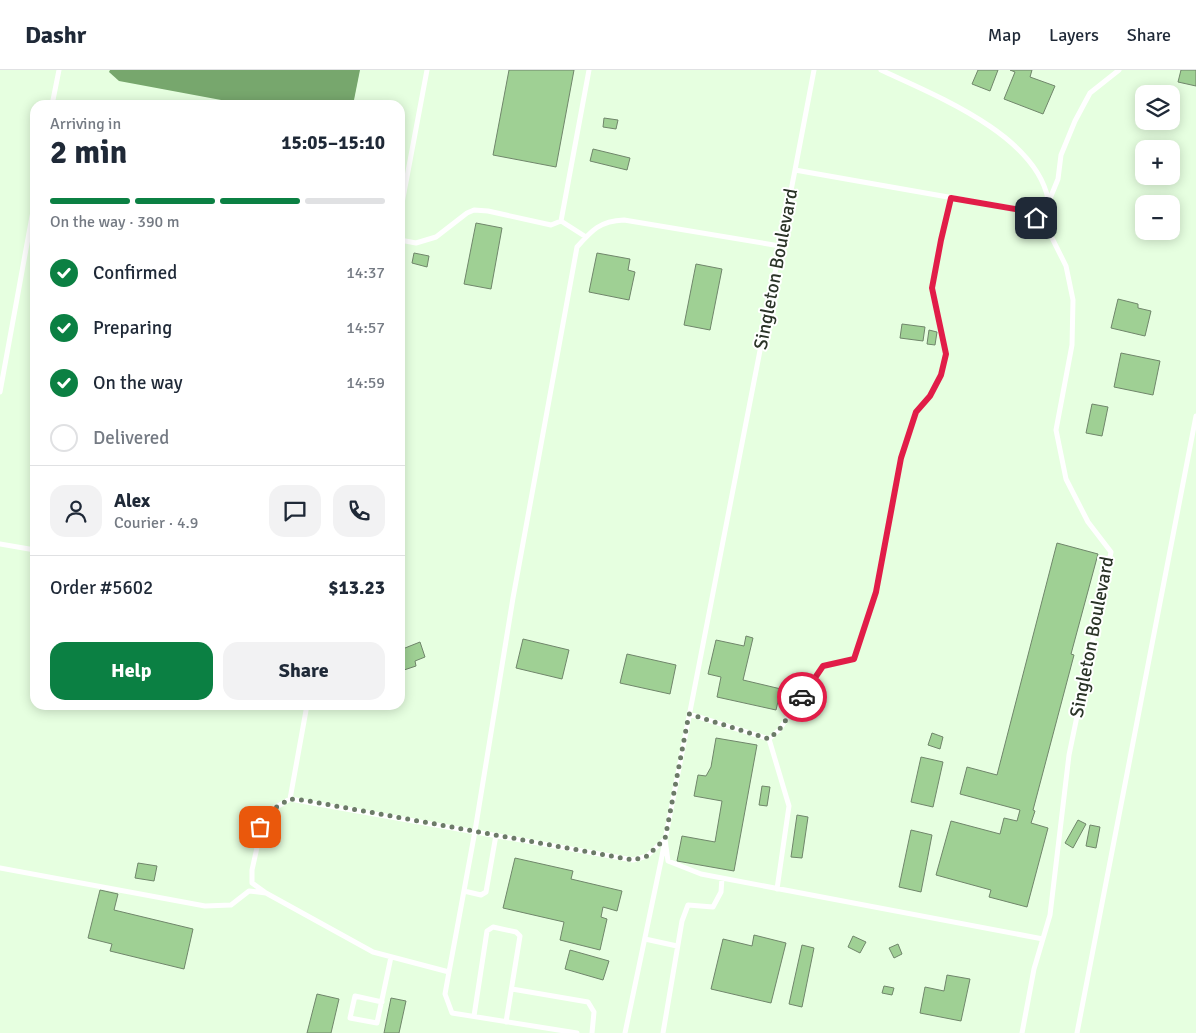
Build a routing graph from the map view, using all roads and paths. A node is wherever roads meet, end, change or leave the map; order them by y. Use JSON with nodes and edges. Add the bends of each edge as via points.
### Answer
{"nodes":[{"id":1,"x":59,"y":70,"type":"edge"},
{"id":2,"x":427,"y":70,"type":"edge"},
{"id":3,"x":589,"y":70,"type":"edge"},
{"id":4,"x":814,"y":70,"type":"edge"},
{"id":5,"x":881,"y":70,"type":"edge"},
{"id":6,"x":1119,"y":70,"type":"edge"},
{"id":7,"x":53,"y":100,"type":"edge"},
{"id":8,"x":795,"y":170,"type":"junction"},
{"id":9,"x":405,"y":187,"type":"edge"},
{"id":10,"x":951,"y":198,"type":"junction"},
{"id":11,"x":1049,"y":201,"type":"junction"},
{"id":12,"x":561,"y":221,"type":"junction"},
{"id":13,"x":1046,"y":226,"type":"junction"},
{"id":14,"x":30,"y":227,"type":"edge"},
{"id":15,"x":586,"y":237,"type":"junction"},
{"id":16,"x":405,"y":241,"type":"edge"},
{"id":17,"x":780,"y":246,"type":"junction"},
{"id":18,"x":0,"y":392,"type":"edge"},
{"id":19,"x":1196,"y":416,"type":"edge"},
{"id":20,"x":0,"y":544,"type":"edge"},
{"id":21,"x":30,"y":549,"type":"edge"},
{"id":22,"x":306,"y":710,"type":"edge"},
{"id":23,"x":689,"y":714,"type":"junction"},
{"id":24,"x":769,"y":739,"type":"junction"},
{"id":25,"x":290,"y":799,"type":"junction"},
{"id":26,"x":475,"y":832,"type":"junction"},
{"id":27,"x":496,"y":835,"type":"junction"},
{"id":28,"x":665,"y":839,"type":"junction"},
{"id":29,"x":0,"y":868,"type":"edge"},
{"id":30,"x":722,"y":878,"type":"junction"},
{"id":31,"x":777,"y":888,"type":"junction"},
{"id":32,"x":464,"y":891,"type":"junction"},
{"id":33,"x":266,"y":893,"type":"junction"},
{"id":34,"x":1043,"y":938,"type":"junction"},
{"id":35,"x":645,"y":939,"type":"junction"},
{"id":36,"x":677,"y":946,"type":"junction"},
{"id":37,"x":392,"y":957,"type":"junction"},
{"id":38,"x":449,"y":972,"type":"junction"},
{"id":39,"x":512,"y":989,"type":"junction"},
{"id":40,"x":382,"y":1002,"type":"junction"},
{"id":41,"x":474,"y":1016,"type":"junction"},
{"id":42,"x":506,"y":1022,"type":"junction"},
{"id":43,"x":532,"y":1026,"type":"junction"},
{"id":44,"x":530,"y":1033,"type":"edge"},
{"id":45,"x":577,"y":1033,"type":"edge"},
{"id":46,"x":592,"y":1033,"type":"edge"},
{"id":47,"x":625,"y":1033,"type":"edge"},
{"id":48,"x":663,"y":1033,"type":"edge"},
{"id":49,"x":1022,"y":1033,"type":"edge"},
{"id":50,"x":1077,"y":1033,"type":"edge"}],
"edges":[{"from":1,"to":7,"type":"lane"},
{"from":2,"to":9,"type":"lane"},
{"from":3,"to":12,"type":"lane"},
{"from":4,"to":8,"type":"lane"},
{"from":5,"to":11,"type":"lane","via":[[967,110],[1015,146],[1040,175]]},
{"from":6,"to":11,"type":"lane","via":[[1090,93],[1061,155],[1058,179]]},
{"from":8,"to":10,"type":"lane","name":"Singleton Boulevard"},
{"from":8,"to":17,"type":"lane","name":"Singleton Boulevard"},
{"from":10,"to":13,"type":"lane","name":"Singleton Boulevard","via":[[1027,211]]},
{"from":10,"to":24,"type":"lane","via":[[932,288],[946,354],[941,375],[930,396],[916,412],[901,458],[876,592],[854,659],[823,666],[779,730]]},
{"from":11,"to":13,"type":"lane"},
{"from":12,"to":15,"type":"lane"},
{"from":12,"to":16,"type":"lane","via":[[551,225],[474,210],[436,237],[416,243]]},
{"from":13,"to":34,"type":"lane","name":"Singleton Boulevard","via":[[1066,266],[1073,300],[1072,345],[1056,430],[1066,479],[1088,522],[1112,552],[1069,755],[1052,906]]},
{"from":14,"to":18,"type":"lane"},
{"from":15,"to":17,"type":"lane","via":[[609,220],[624,220]]},
{"from":15,"to":26,"type":"lane","via":[[576,247]]},
{"from":17,"to":23,"type":"lane","name":"Singleton Boulevard"},
{"from":19,"to":50,"type":"lane"},
{"from":20,"to":21,"type":"lane"},
{"from":22,"to":25,"type":"lane"},
{"from":23,"to":24,"type":"lane"},
{"from":23,"to":28,"type":"lane","name":"Singleton Boulevard"},
{"from":24,"to":31,"type":"lane","via":[[789,806]]},
{"from":25,"to":26,"type":"lane"},
{"from":25,"to":33,"type":"lane","via":[[268,812],[260,827],[252,883]]},
{"from":26,"to":27,"type":"lane"},
{"from":26,"to":32,"type":"lane"},
{"from":27,"to":28,"type":"lane","via":[[633,860],[647,856]]},
{"from":27,"to":32,"type":"lane","via":[[486,892],[481,895]]},
{"from":28,"to":30,"type":"lane","via":[[668,860],[701,874]]},
{"from":28,"to":35,"type":"lane","name":"Singleton Boulevard"},
{"from":29,"to":33,"type":"lane","via":[[205,906],[231,905],[249,892]]},
{"from":30,"to":31,"type":"lane"},
{"from":30,"to":36,"type":"lane","via":[[721,892],[713,907],[688,905]]},
{"from":31,"to":34,"type":"lane"},
{"from":32,"to":38,"type":"lane"},
{"from":33,"to":37,"type":"lane","via":[[373,952]]},
{"from":34,"to":49,"type":"lane","name":"Singleton Boulevard"},
{"from":35,"to":36,"type":"lane"},
{"from":35,"to":47,"type":"lane","name":"Singleton Boulevard"},
{"from":36,"to":48,"type":"lane"},
{"from":37,"to":38,"type":"lane"},
{"from":37,"to":40,"type":"lane"},
{"from":38,"to":41,"type":"lane","via":[[445,994],[452,1013]]},
{"from":39,"to":41,"type":"lane","via":[[520,936],[516,932],[493,927],[487,931]]},
{"from":39,"to":42,"type":"lane"},
{"from":39,"to":46,"type":"lane","via":[[588,1002],[594,1012]]},
{"from":40,"to":40,"type":"lane","via":[[377,1023],[350,1018],[355,996]]},
{"from":41,"to":42,"type":"lane"},
{"from":42,"to":43,"type":"lane"},
{"from":43,"to":44,"type":"lane"},
{"from":43,"to":45,"type":"lane"}]}
